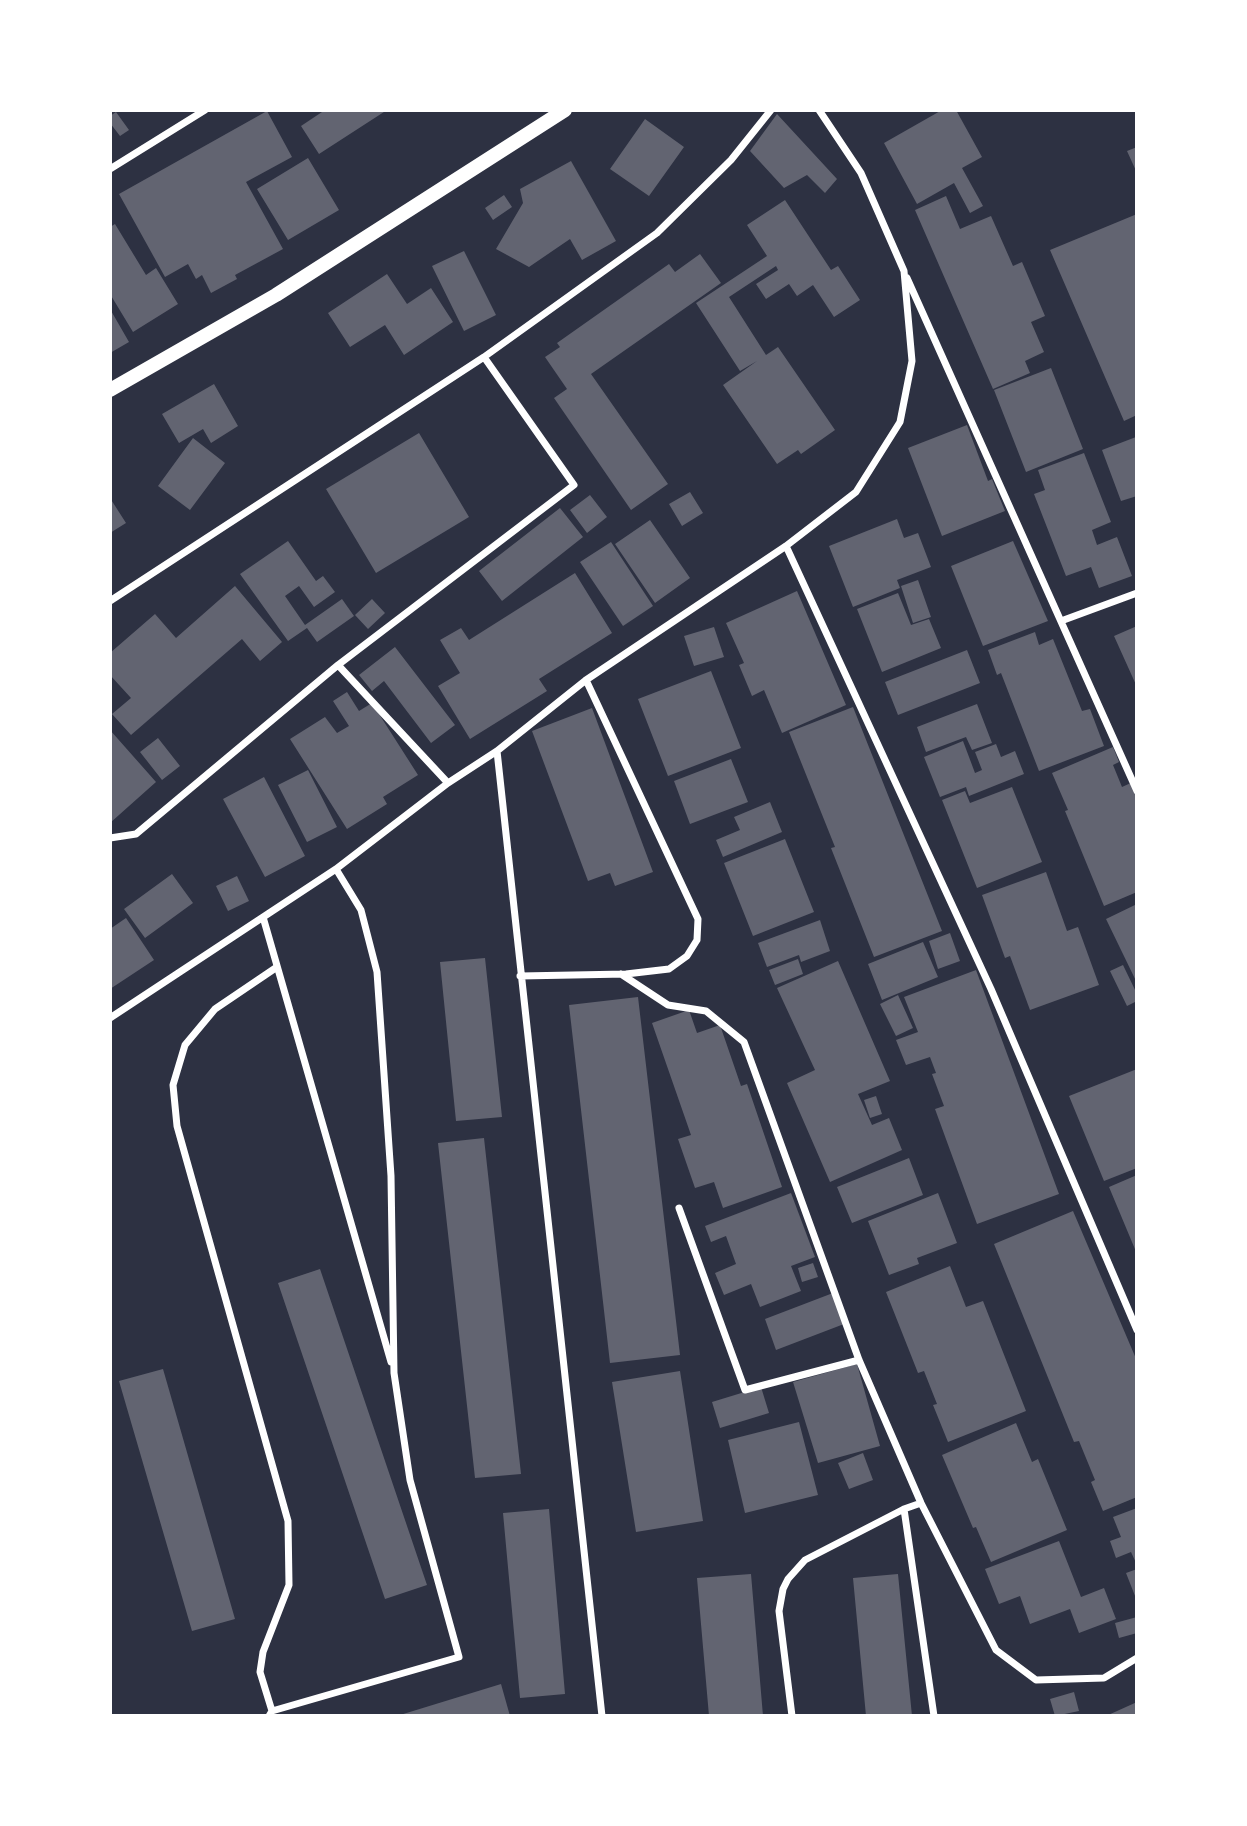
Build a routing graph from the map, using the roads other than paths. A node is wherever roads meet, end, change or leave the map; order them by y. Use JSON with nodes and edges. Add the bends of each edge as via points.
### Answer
{"nodes":[{"id":1,"x":205,"y":110,"type":"edge"},
{"id":2,"x":565,"y":110,"type":"edge"},
{"id":3,"x":771,"y":110,"type":"edge"},
{"id":4,"x":819,"y":110,"type":"edge"},
{"id":5,"x":110,"y":169,"type":"edge"},
{"id":6,"x":904,"y":271,"type":"junction"},
{"id":7,"x":484,"y":357,"type":"junction"},
{"id":8,"x":110,"y":390,"type":"edge"},
{"id":9,"x":786,"y":546,"type":"junction"},
{"id":10,"x":1137,"y":593,"type":"edge"},
{"id":11,"x":110,"y":601,"type":"edge"},
{"id":12,"x":1061,"y":621,"type":"junction"},
{"id":13,"x":338,"y":665,"type":"junction"},
{"id":14,"x":586,"y":680,"type":"junction"},
{"id":15,"x":497,"y":751,"type":"junction"},
{"id":16,"x":449,"y":783,"type":"junction"},
{"id":17,"x":1137,"y":791,"type":"edge"},
{"id":18,"x":110,"y":838,"type":"edge"},
{"id":19,"x":336,"y":869,"type":"junction"},
{"id":20,"x":263,"y":917,"type":"junction"},
{"id":21,"x":278,"y":967,"type":"junction"},
{"id":22,"x":621,"y":974,"type":"junction"},
{"id":23,"x":520,"y":976,"type":"junction"},
{"id":24,"x":110,"y":1018,"type":"edge"},
{"id":25,"x":679,"y":1208,"type":"dead end"},
{"id":26,"x":1137,"y":1331,"type":"edge"},
{"id":27,"x":859,"y":1360,"type":"junction"},
{"id":28,"x":394,"y":1373,"type":"junction"},
{"id":29,"x":920,"y":1503,"type":"junction"},
{"id":30,"x":904,"y":1509,"type":"junction"},
{"id":31,"x":1137,"y":1658,"type":"edge"},
{"id":32,"x":270,"y":1713,"type":"edge"},
{"id":33,"x":602,"y":1716,"type":"edge"},
{"id":34,"x":792,"y":1716,"type":"edge"},
{"id":35,"x":934,"y":1716,"type":"edge"}],
"edges":[{"from":1,"to":5,"type":"street"},
{"from":2,"to":8,"type":"main road","via":[[276,295]]},
{"from":3,"to":7,"type":"street","via":[[731,160],[657,233]]},
{"from":4,"to":6,"type":"street","via":[[861,173]]},
{"from":6,"to":9,"type":"street","via":[[912,361],[900,422],[856,492]]},
{"from":6,"to":12,"type":"street"},
{"from":7,"to":11,"type":"street"},
{"from":7,"to":13,"type":"street","via":[[574,485]]},
{"from":9,"to":14,"type":"street"},
{"from":9,"to":26,"type":"street","via":[[991,989]]},
{"from":10,"to":12,"type":"street"},
{"from":12,"to":17,"type":"street"},
{"from":13,"to":16,"type":"street"},
{"from":13,"to":18,"type":"street","via":[[136,834]]},
{"from":14,"to":15,"type":"street"},
{"from":14,"to":22,"type":"street","via":[[698,919],[697,940],[687,956],[669,969]]},
{"from":15,"to":16,"type":"street"},
{"from":15,"to":23,"type":"street"},
{"from":16,"to":19,"type":"street"},
{"from":19,"to":20,"type":"street"},
{"from":19,"to":28,"type":"street","via":[[360,910],[377,972],[391,1176]]},
{"from":20,"to":21,"type":"street"},
{"from":20,"to":24,"type":"street"},
{"from":21,"to":28,"type":"street"},
{"from":21,"to":32,"type":"street","via":[[215,1009],[185,1045],[173,1085],[177,1126],[288,1521],[289,1585],[260,1672]]},
{"from":22,"to":23,"type":"street"},
{"from":22,"to":27,"type":"street","via":[[668,1005],[706,1011],[744,1042]]},
{"from":23,"to":33,"type":"street"},
{"from":25,"to":27,"type":"street","via":[[745,1390]]},
{"from":27,"to":29,"type":"street"},
{"from":28,"to":32,"type":"street","via":[[410,1480],[459,1657]]},
{"from":29,"to":30,"type":"street"},
{"from":29,"to":31,"type":"street","via":[[996,1650],[1036,1679],[1104,1678]]},
{"from":30,"to":34,"type":"street","via":[[805,1560],[788,1579],[779,1611]]},
{"from":30,"to":35,"type":"street"}]}
